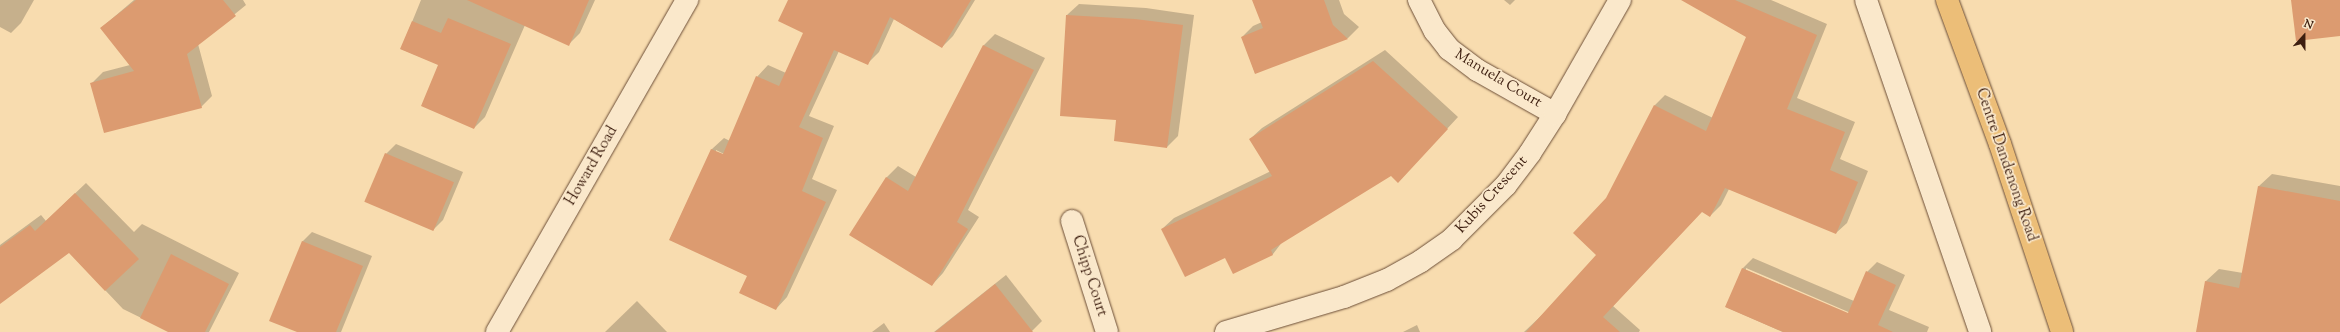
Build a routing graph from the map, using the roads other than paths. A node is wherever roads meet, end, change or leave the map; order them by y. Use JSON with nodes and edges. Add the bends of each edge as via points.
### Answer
{"nodes":[{"id":1,"x":687,"y":0,"type":"edge"},
{"id":2,"x":1419,"y":0,"type":"edge"},
{"id":3,"x":1620,"y":0,"type":"edge"},
{"id":4,"x":1866,"y":0,"type":"edge"},
{"id":5,"x":1947,"y":0,"type":"edge"},
{"id":6,"x":1555,"y":114,"type":"junction"},
{"id":7,"x":1072,"y":221,"type":"dead end"},
{"id":8,"x":1233,"y":331,"type":"edge"},
{"id":9,"x":497,"y":332,"type":"edge"},
{"id":10,"x":1107,"y":332,"type":"edge"},
{"id":11,"x":1980,"y":332,"type":"edge"},
{"id":12,"x":2062,"y":332,"type":"edge"}],
"edges":[{"from":1,"to":9,"type":"street","name":"Howard Road"},
{"from":2,"to":6,"type":"street","name":"Manuela Court","via":[[1435,31],[1449,49],[1477,70]]},
{"from":3,"to":6,"type":"street","name":"Kubis Crescent"},
{"from":4,"to":11,"type":"street"},
{"from":5,"to":12,"type":"main road","name":"Centre Dandenong Road","via":[[2000,144]]},
{"from":6,"to":8,"type":"street","name":"Kubis Crescent","via":[[1506,185],[1452,239],[1421,261],[1387,280],[1344,297]]},
{"from":7,"to":10,"type":"street","name":"Chipp Court"}]}
